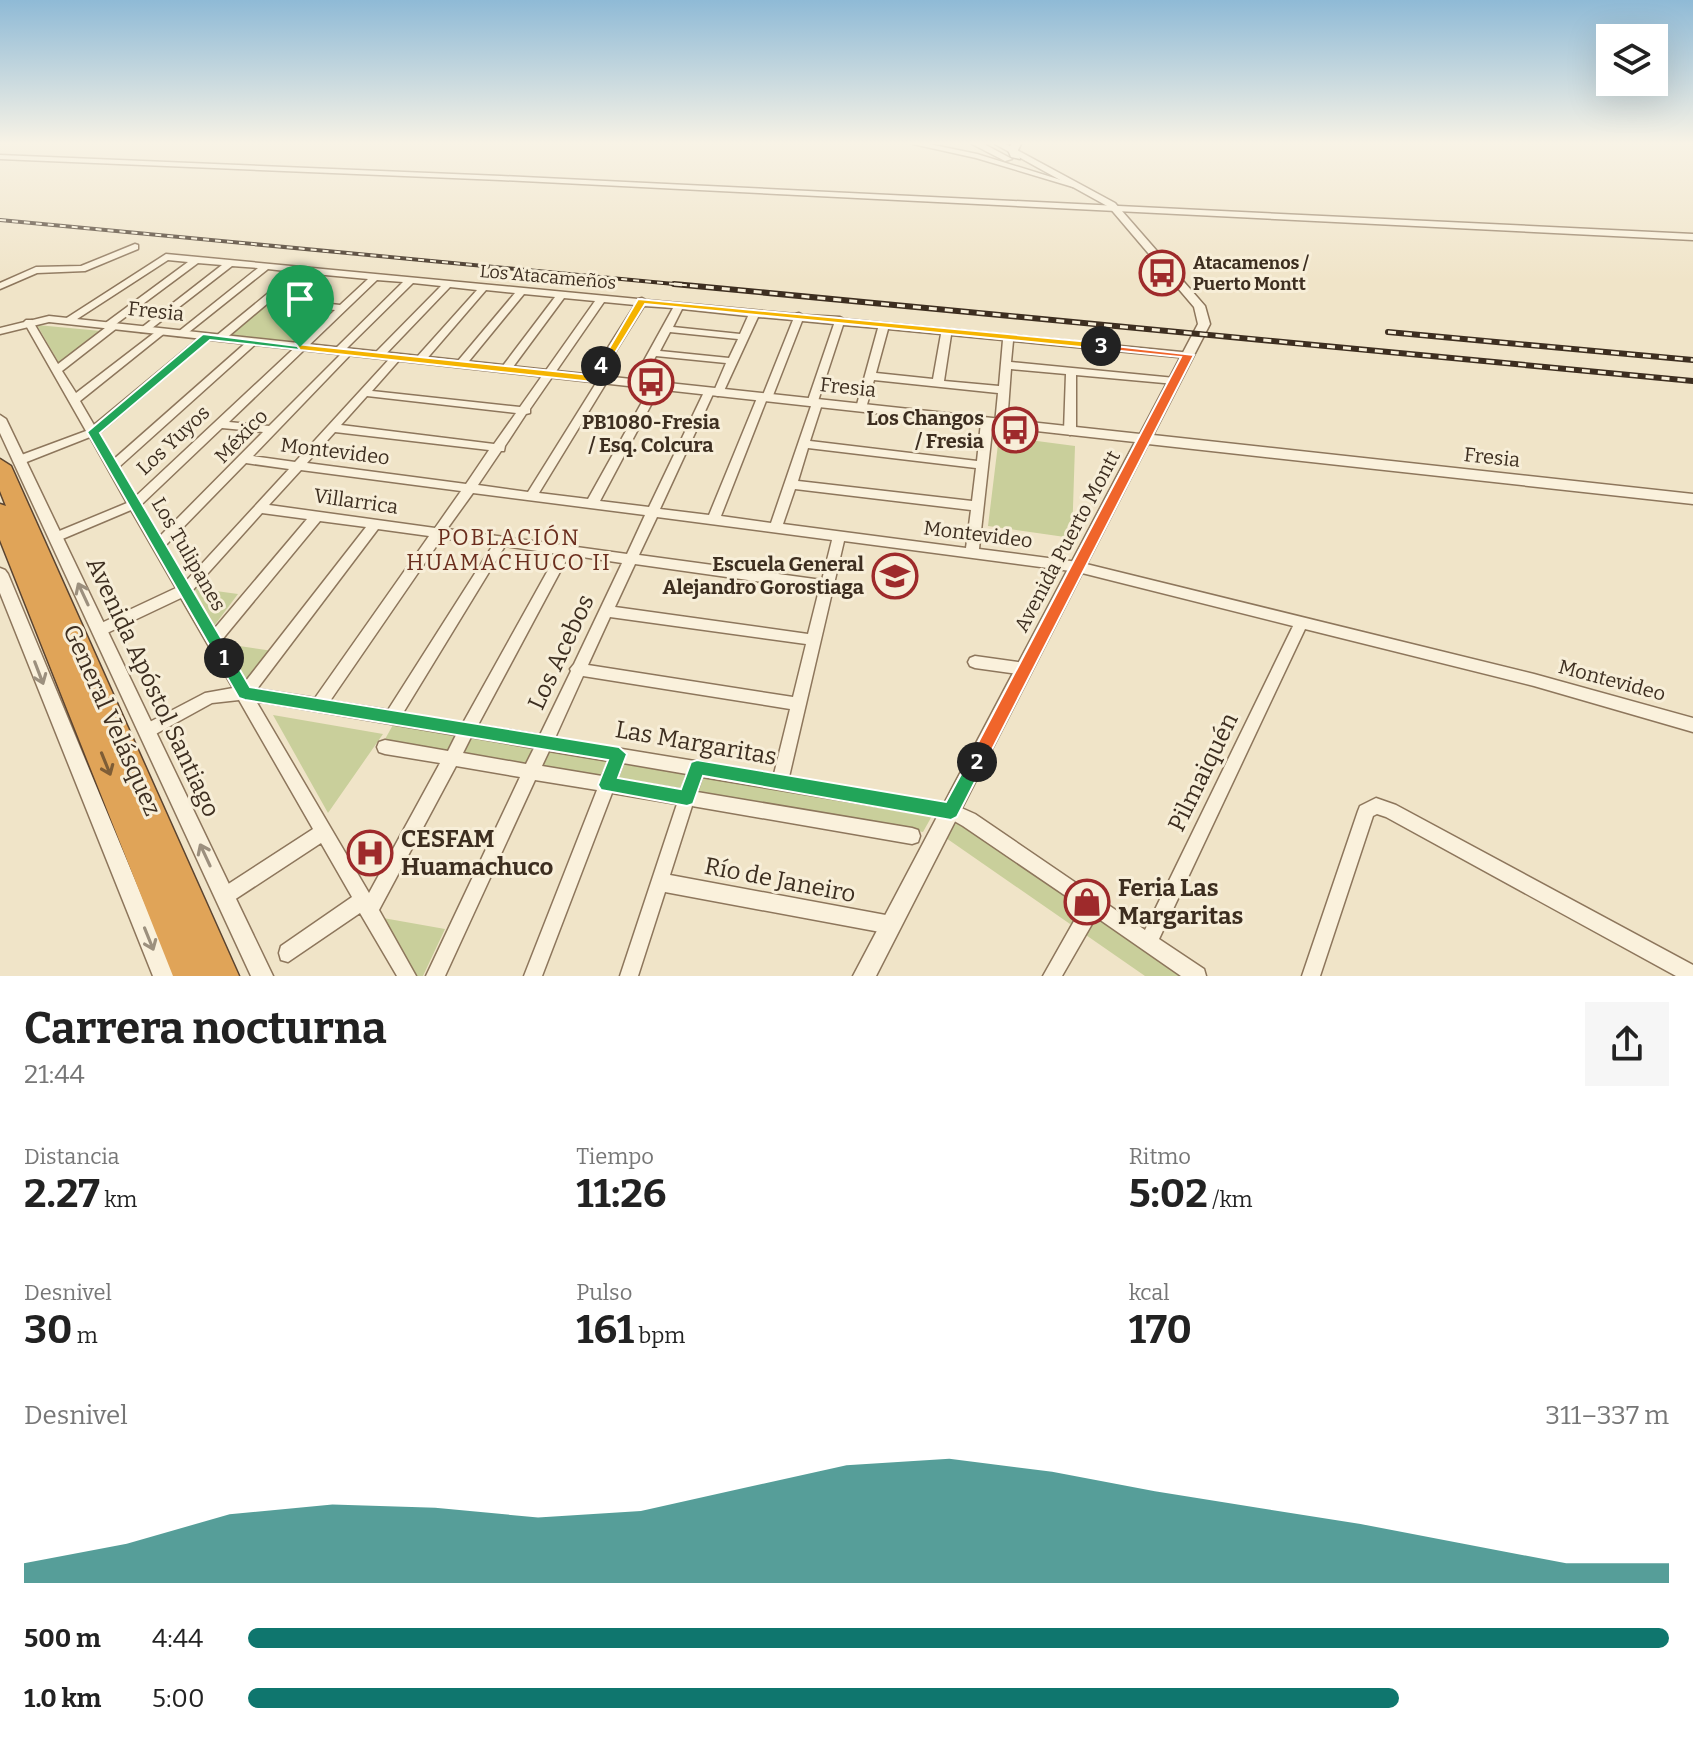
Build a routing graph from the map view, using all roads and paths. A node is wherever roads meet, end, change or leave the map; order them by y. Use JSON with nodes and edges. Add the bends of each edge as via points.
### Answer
{"nodes":[{"id":1,"x":732,"y":190,"type":"edge"},
{"id":2,"x":1081,"y":190,"type":"edge"},
{"id":3,"x":1117,"y":210,"type":"junction"},
{"id":4,"x":1693,"y":237,"type":"edge"},
{"id":5,"x":135,"y":247,"type":"dead end"},
{"id":6,"x":196,"y":260,"type":"junction"},
{"id":7,"x":230,"y":263,"type":"junction"},
{"id":8,"x":265,"y":267,"type":"junction"},
{"id":9,"x":302,"y":270,"type":"junction"},
{"id":10,"x":374,"y":278,"type":"junction"},
{"id":11,"x":410,"y":281,"type":"junction"},
{"id":12,"x":447,"y":285,"type":"junction"},
{"id":13,"x":0,"y":286,"type":"edge"},
{"id":14,"x":483,"y":288,"type":"junction"},
{"id":15,"x":521,"y":292,"type":"junction"},
{"id":16,"x":561,"y":296,"type":"junction"},
{"id":17,"x":601,"y":299,"type":"junction"},
{"id":18,"x":266,"y":300,"type":"junction"},
{"id":19,"x":642,"y":301,"type":"junction"},
{"id":20,"x":680,"y":305,"type":"junction"},
{"id":21,"x":343,"y":308,"type":"junction"},
{"id":22,"x":755,"y":312,"type":"junction"},
{"id":23,"x":799,"y":316,"type":"junction"},
{"id":24,"x":840,"y":320,"type":"junction"},
{"id":25,"x":68,"y":321,"type":"junction"},
{"id":26,"x":29,"y":322,"type":"junction"},
{"id":27,"x":884,"y":325,"type":"junction"},
{"id":28,"x":111,"y":326,"type":"junction"},
{"id":29,"x":666,"y":329,"type":"junction"},
{"id":30,"x":144,"y":330,"type":"junction"},
{"id":31,"x":0,"y":331,"type":"edge"},
{"id":32,"x":947,"y":331,"type":"junction"},
{"id":33,"x":161,"y":332,"type":"junction"},
{"id":34,"x":181,"y":334,"type":"junction"},
{"id":35,"x":214,"y":337,"type":"junction"},
{"id":36,"x":744,"y":337,"type":"junction"},
{"id":37,"x":1008,"y":337,"type":"junction"},
{"id":38,"x":253,"y":342,"type":"junction"},
{"id":39,"x":300,"y":347,"type":"junction"},
{"id":40,"x":344,"y":352,"type":"junction"},
{"id":41,"x":653,"y":353,"type":"junction"},
{"id":42,"x":379,"y":355,"type":"junction"},
{"id":43,"x":1188,"y":355,"type":"junction"},
{"id":44,"x":397,"y":357,"type":"junction"},
{"id":45,"x":420,"y":360,"type":"junction"},
{"id":46,"x":732,"y":361,"type":"junction"},
{"id":47,"x":461,"y":364,"type":"junction"},
{"id":48,"x":1006,"y":365,"type":"junction"},
{"id":49,"x":506,"y":369,"type":"junction"},
{"id":50,"x":57,"y":370,"type":"junction"},
{"id":51,"x":1071,"y":371,"type":"junction"},
{"id":52,"x":550,"y":374,"type":"junction"},
{"id":53,"x":870,"y":376,"type":"junction"},
{"id":54,"x":598,"y":380,"type":"junction"},
{"id":55,"x":1175,"y":381,"type":"junction"},
{"id":56,"x":938,"y":383,"type":"junction"},
{"id":57,"x":636,"y":384,"type":"junction"},
{"id":58,"x":656,"y":386,"type":"junction"},
{"id":59,"x":1004,"y":390,"type":"junction"},
{"id":60,"x":713,"y":392,"type":"junction"},
{"id":61,"x":365,"y":393,"type":"junction"},
{"id":62,"x":764,"y":398,"type":"junction"},
{"id":63,"x":74,"y":400,"type":"junction"},
{"id":64,"x":815,"y":403,"type":"junction"},
{"id":65,"x":861,"y":408,"type":"junction"},
{"id":66,"x":526,"y":411,"type":"junction"},
{"id":67,"x":0,"y":419,"type":"edge"},
{"id":68,"x":994,"y":423,"type":"junction"},
{"id":69,"x":219,"y":424,"type":"junction"},
{"id":70,"x":333,"y":428,"type":"junction"},
{"id":71,"x":272,"y":430,"type":"junction"},
{"id":72,"x":1070,"y":431,"type":"junction"},
{"id":73,"x":93,"y":432,"type":"junction"},
{"id":74,"x":1145,"y":440,"type":"junction"},
{"id":75,"x":804,"y":444,"type":"junction"},
{"id":76,"x":500,"y":448,"type":"junction"},
{"id":77,"x":243,"y":459,"type":"junction"},
{"id":78,"x":10,"y":463,"type":"edge"},
{"id":79,"x":982,"y":465,"type":"junction"},
{"id":80,"x":113,"y":466,"type":"junction"},
{"id":81,"x":297,"y":466,"type":"junction"},
{"id":82,"x":790,"y":484,"type":"junction"},
{"id":83,"x":470,"y":489,"type":"junction"},
{"id":84,"x":531,"y":496,"type":"junction"},
{"id":85,"x":1693,"y":499,"type":"edge"},
{"id":86,"x":135,"y":504,"type":"junction"},
{"id":87,"x":592,"y":504,"type":"junction"},
{"id":88,"x":977,"y":506,"type":"junction"},
{"id":89,"x":259,"y":508,"type":"junction"},
{"id":90,"x":0,"y":512,"type":"edge"},
{"id":91,"x":652,"y":512,"type":"junction"},
{"id":92,"x":317,"y":516,"type":"junction"},
{"id":93,"x":713,"y":520,"type":"junction"},
{"id":94,"x":375,"y":524,"type":"junction"},
{"id":95,"x":776,"y":528,"type":"junction"},
{"id":96,"x":439,"y":533,"type":"junction"},
{"id":97,"x":839,"y":536,"type":"junction"},
{"id":98,"x":56,"y":537,"type":"junction"},
{"id":99,"x":502,"y":541,"type":"junction"},
{"id":100,"x":159,"y":545,"type":"junction"},
{"id":101,"x":565,"y":550,"type":"junction"},
{"id":102,"x":972,"y":553,"type":"junction"},
{"id":103,"x":630,"y":559,"type":"junction"},
{"id":104,"x":1078,"y":567,"type":"junction"},
{"id":105,"x":0,"y":574,"type":"edge"},
{"id":106,"x":827,"y":586,"type":"junction"},
{"id":107,"x":185,"y":590,"type":"junction"},
{"id":108,"x":605,"y":611,"type":"junction"},
{"id":109,"x":1301,"y":623,"type":"junction"},
{"id":110,"x":100,"y":630,"type":"junction"},
{"id":111,"x":214,"y":639,"type":"junction"},
{"id":112,"x":814,"y":640,"type":"junction"},
{"id":113,"x":975,"y":662,"type":"dead end"},
{"id":114,"x":577,"y":669,"type":"junction"},
{"id":115,"x":1025,"y":669,"type":"junction"},
{"id":116,"x":245,"y":693,"type":"junction"},
{"id":117,"x":319,"y":704,"type":"junction"},
{"id":118,"x":799,"y":704,"type":"junction"},
{"id":119,"x":393,"y":716,"type":"junction"},
{"id":120,"x":1693,"y":725,"type":"edge"},
{"id":121,"x":468,"y":729,"type":"junction"},
{"id":122,"x":147,"y":731,"type":"junction"},
{"id":123,"x":543,"y":742,"type":"junction"},
{"id":124,"x":385,"y":747,"type":"dead end"},
{"id":125,"x":619,"y":754,"type":"junction"},
{"id":126,"x":452,"y":758,"type":"junction"},
{"id":127,"x":697,"y":767,"type":"junction"},
{"id":128,"x":529,"y":771,"type":"junction"},
{"id":129,"x":780,"y":781,"type":"junction"},
{"id":130,"x":607,"y":785,"type":"junction"},
{"id":131,"x":687,"y":798,"type":"junction"},
{"id":132,"x":951,"y":811,"type":"junction"},
{"id":133,"x":324,"y":831,"type":"junction"},
{"id":134,"x":912,"y":836,"type":"dead end"},
{"id":135,"x":660,"y":882,"type":"junction"},
{"id":136,"x":225,"y":896,"type":"junction"},
{"id":137,"x":366,"y":905,"type":"junction"},
{"id":138,"x":1093,"y":905,"type":"junction"},
{"id":139,"x":891,"y":925,"type":"junction"},
{"id":140,"x":1148,"y":943,"type":"junction"},
{"id":141,"x":288,"y":953,"type":"dead end"},
{"id":142,"x":1185,"y":972,"type":"edge"},
{"id":143,"x":1693,"y":975,"type":"edge"},
{"id":144,"x":164,"y":976,"type":"edge"},
{"id":145,"x":190,"y":976,"type":"edge"},
{"id":146,"x":222,"y":976,"type":"edge"},
{"id":147,"x":262,"y":976,"type":"edge"},
{"id":148,"x":407,"y":976,"type":"edge"},
{"id":149,"x":435,"y":976,"type":"edge"},
{"id":150,"x":533,"y":976,"type":"edge"},
{"id":151,"x":629,"y":976,"type":"edge"},
{"id":152,"x":864,"y":976,"type":"edge"},
{"id":153,"x":1052,"y":976,"type":"edge"},
{"id":154,"x":1311,"y":976,"type":"edge"}],
"edges":[{"from":1,"to":3,"type":"street"},
{"from":2,"to":3,"type":"street","name":"Avenida Puerto Montt"},
{"from":3,"to":4,"type":"street"},
{"from":3,"to":43,"type":"street","name":"Avenida Puerto Montt","via":[[1203,313],[1204,324]]},
{"from":5,"to":13,"type":"street","via":[[82,269],[36,270]]},
{"from":6,"to":7,"type":"street","name":"Los Atacameños"},
{"from":6,"to":25,"type":"street","name":"Los Atacameños","via":[[159,258]]},
{"from":6,"to":28,"type":"street"},
{"from":7,"to":8,"type":"street","name":"Los Atacameños"},
{"from":7,"to":30,"type":"street"},
{"from":8,"to":9,"type":"street","name":"Los Atacameños"},
{"from":8,"to":34,"type":"street"},
{"from":9,"to":10,"type":"street","name":"Los Atacameños"},
{"from":9,"to":18,"type":"street"},
{"from":10,"to":11,"type":"street","name":"Los Atacameños"},
{"from":10,"to":21,"type":"street","name":"Los Yuyos"},
{"from":11,"to":12,"type":"street","name":"Los Atacameños"},
{"from":11,"to":40,"type":"street","name":"México"},
{"from":12,"to":14,"type":"street","name":"Los Atacameños"},
{"from":12,"to":42,"type":"street"},
{"from":14,"to":15,"type":"street","name":"Los Atacameños"},
{"from":14,"to":45,"type":"street"},
{"from":15,"to":16,"type":"street","name":"Los Atacameños"},
{"from":15,"to":47,"type":"street"},
{"from":16,"to":17,"type":"street","name":"Los Atacameños"},
{"from":16,"to":49,"type":"street"},
{"from":17,"to":19,"type":"street","name":"Los Atacameños"},
{"from":17,"to":52,"type":"street"},
{"from":18,"to":21,"type":"street"},
{"from":18,"to":35,"type":"street"},
{"from":19,"to":20,"type":"street","name":"Los Atacameños"},
{"from":19,"to":54,"type":"street"},
{"from":20,"to":22,"type":"street","name":"Los Atacameños"},
{"from":20,"to":29,"type":"street"},
{"from":21,"to":39,"type":"street","name":"Los Yuyos"},
{"from":22,"to":23,"type":"street","name":"Los Atacameños"},
{"from":22,"to":36,"type":"street","name":"Los Acebos"},
{"from":23,"to":24,"type":"street","name":"Los Atacameños"},
{"from":23,"to":62,"type":"street"},
{"from":24,"to":27,"type":"street","name":"Los Atacameños"},
{"from":24,"to":64,"type":"street"},
{"from":25,"to":26,"type":"street","name":"Fresia"},
{"from":25,"to":28,"type":"street","name":"Fresia"},
{"from":26,"to":31,"type":"street","name":"Fresia"},
{"from":26,"to":50,"type":"street","name":"Los Tulipanes"},
{"from":27,"to":32,"type":"street","name":"Los Atacameños"},
{"from":27,"to":53,"type":"street"},
{"from":28,"to":30,"type":"street","name":"Fresia"},
{"from":28,"to":50,"type":"street"},
{"from":29,"to":36,"type":"street"},
{"from":29,"to":41,"type":"street"},
{"from":30,"to":33,"type":"street","name":"Fresia"},
{"from":32,"to":37,"type":"street","name":"Los Atacameños"},
{"from":32,"to":56,"type":"street"},
{"from":33,"to":34,"type":"street","name":"Fresia"},
{"from":33,"to":63,"type":"street"},
{"from":34,"to":35,"type":"street","name":"Fresia"},
{"from":35,"to":38,"type":"street","name":"Fresia"},
{"from":35,"to":73,"type":"street"},
{"from":36,"to":46,"type":"street","name":"Los Acebos"},
{"from":37,"to":43,"type":"street","name":"Los Atacameños"},
{"from":37,"to":48,"type":"street"},
{"from":38,"to":39,"type":"street","name":"Fresia"},
{"from":38,"to":80,"type":"street"},
{"from":39,"to":40,"type":"street","name":"Fresia"},
{"from":39,"to":69,"type":"street","name":"Los Yuyos"},
{"from":40,"to":42,"type":"street","name":"Fresia"},
{"from":40,"to":71,"type":"street","name":"México"},
{"from":41,"to":46,"type":"street"},
{"from":41,"to":57,"type":"street"},
{"from":42,"to":44,"type":"street","name":"Fresia"},
{"from":43,"to":55,"type":"street","name":"Avenida Puerto Montt"},
{"from":44,"to":45,"type":"street","name":"Fresia"},
{"from":44,"to":61,"type":"street"},
{"from":45,"to":47,"type":"street","name":"Fresia"},
{"from":46,"to":60,"type":"street","name":"Los Acebos"},
{"from":47,"to":49,"type":"street","name":"Fresia"},
{"from":48,"to":51,"type":"street"},
{"from":48,"to":59,"type":"street"},
{"from":49,"to":52,"type":"street","name":"Fresia"},
{"from":50,"to":63,"type":"street","name":"Los Tulipanes"},
{"from":51,"to":55,"type":"street"},
{"from":51,"to":72,"type":"street"},
{"from":52,"to":54,"type":"street","name":"Fresia"},
{"from":52,"to":66,"type":"street"},
{"from":53,"to":56,"type":"street"},
{"from":53,"to":65,"type":"street"},
{"from":54,"to":57,"type":"street","name":"Fresia"},
{"from":54,"to":84,"type":"street"},
{"from":55,"to":74,"type":"street","name":"Avenida Puerto Montt"},
{"from":56,"to":59,"type":"street"},
{"from":57,"to":58,"type":"street","name":"Fresia"},
{"from":58,"to":60,"type":"street","name":"Fresia"},
{"from":58,"to":87,"type":"street"},
{"from":59,"to":68,"type":"street"},
{"from":60,"to":62,"type":"street","name":"Fresia"},
{"from":60,"to":91,"type":"street","name":"Los Acebos"},
{"from":61,"to":66,"type":"street"},
{"from":61,"to":70,"type":"street"},
{"from":62,"to":64,"type":"street","name":"Fresia"},
{"from":62,"to":93,"type":"street"},
{"from":63,"to":73,"type":"street","name":"Los Tulipanes"},
{"from":64,"to":65,"type":"street","name":"Fresia"},
{"from":64,"to":75,"type":"street"},
{"from":65,"to":68,"type":"street","name":"Fresia"},
{"from":66,"to":76,"type":"street"},
{"from":67,"to":78,"type":"street","name":"Avenida Apóstol Santiago"},
{"from":68,"to":72,"type":"street","name":"Fresia"},
{"from":68,"to":79,"type":"street"},
{"from":69,"to":71,"type":"street"},
{"from":69,"to":86,"type":"street","name":"Los Yuyos"},
{"from":70,"to":76,"type":"street"},
{"from":70,"to":81,"type":"street"},
{"from":71,"to":77,"type":"street","name":"México"},
{"from":72,"to":74,"type":"street","name":"Fresia"},
{"from":73,"to":78,"type":"street"},
{"from":73,"to":80,"type":"street","name":"Los Tulipanes"},
{"from":74,"to":85,"type":"street","name":"Fresia"},
{"from":74,"to":104,"type":"street","name":"Avenida Puerto Montt"},
{"from":75,"to":79,"type":"street"},
{"from":75,"to":82,"type":"street"},
{"from":76,"to":83,"type":"street"},
{"from":77,"to":81,"type":"street","name":"Montevideo"},
{"from":77,"to":100,"type":"street","name":"México"},
{"from":78,"to":98,"type":"street","name":"Avenida Apóstol Santiago"},
{"from":78,"to":146,"type":"highway","name":"General Velásquez"},
{"from":79,"to":88,"type":"street"},
{"from":80,"to":86,"type":"street","name":"Los Tulipanes"},
{"from":81,"to":83,"type":"street","name":"Montevideo"},
{"from":81,"to":89,"type":"street"},
{"from":82,"to":88,"type":"street"},
{"from":82,"to":95,"type":"street"},
{"from":83,"to":84,"type":"street","name":"Montevideo"},
{"from":83,"to":96,"type":"street"},
{"from":84,"to":87,"type":"street","name":"Montevideo"},
{"from":86,"to":98,"type":"street","name":"Los Yuyos"},
{"from":86,"to":100,"type":"street","name":"Los Tulipanes"},
{"from":87,"to":91,"type":"street","name":"Montevideo"},
{"from":88,"to":102,"type":"street"},
{"from":89,"to":92,"type":"street","name":"Villarrica"},
{"from":89,"to":107,"type":"street"},
{"from":90,"to":145,"type":"highway","name":"General Velásquez","one_way":true},
{"from":91,"to":93,"type":"street","name":"Montevideo"},
{"from":91,"to":103,"type":"street","name":"Los Acebos"},
{"from":92,"to":94,"type":"street","name":"Villarrica"},
{"from":92,"to":111,"type":"street"},
{"from":93,"to":95,"type":"street","name":"Montevideo"},
{"from":94,"to":96,"type":"street","name":"Villarrica"},
{"from":94,"to":116,"type":"street"},
{"from":95,"to":97,"type":"street","name":"Montevideo"},
{"from":96,"to":99,"type":"street","name":"Villarrica"},
{"from":96,"to":117,"type":"street"},
{"from":97,"to":102,"type":"street","name":"Montevideo"},
{"from":97,"to":106,"type":"street"},
{"from":110,"to":98,"type":"street","name":"Avenida Apóstol Santiago","one_way":true},
{"from":99,"to":101,"type":"street","name":"Villarrica"},
{"from":99,"to":119,"type":"street"},
{"from":100,"to":107,"type":"street","name":"Los Tulipanes"},
{"from":101,"to":103,"type":"street","name":"Villarrica"},
{"from":101,"to":121,"type":"street"},
{"from":102,"to":104,"type":"street","name":"Montevideo"},
{"from":103,"to":106,"type":"street","name":"Villarrica"},
{"from":103,"to":108,"type":"street","name":"Los Acebos"},
{"from":104,"to":109,"type":"street","name":"Montevideo"},
{"from":104,"to":115,"type":"street","name":"Avenida Puerto Montt"},
{"from":105,"to":144,"type":"street","one_way":true},
{"from":106,"to":112,"type":"street"},
{"from":107,"to":110,"type":"street"},
{"from":107,"to":111,"type":"street","name":"Los Tulipanes"},
{"from":108,"to":112,"type":"street"},
{"from":108,"to":114,"type":"street","name":"Los Acebos"},
{"from":109,"to":120,"type":"street","name":"Montevideo"},
{"from":109,"to":140,"type":"street","name":"Pilmaiquén"},
{"from":110,"to":122,"type":"street","name":"Avenida Apóstol Santiago"},
{"from":111,"to":116,"type":"street","name":"Los Tulipanes"},
{"from":112,"to":118,"type":"street"},
{"from":113,"to":115,"type":"street"},
{"from":114,"to":118,"type":"street"},
{"from":114,"to":123,"type":"street","name":"Los Acebos"},
{"from":115,"to":132,"type":"street","name":"Avenida Puerto Montt"},
{"from":116,"to":117,"type":"street","name":"Las Margaritas"},
{"from":116,"to":122,"type":"street","name":"Las Margaritas","via":[[210,697]]},
{"from":116,"to":133,"type":"street","name":"Los Tulipanes"},
{"from":117,"to":119,"type":"street","name":"Las Margaritas"},
{"from":118,"to":129,"type":"street"},
{"from":119,"to":121,"type":"street","name":"Las Margaritas"},
{"from":121,"to":123,"type":"street","name":"Las Margaritas"},
{"from":121,"to":126,"type":"street"},
{"from":136,"to":122,"type":"street","name":"Avenida Apóstol Santiago","one_way":true},
{"from":123,"to":125,"type":"street","name":"Las Margaritas"},
{"from":123,"to":128,"type":"street","name":"Los Acebos"},
{"from":124,"to":126,"type":"street"},
{"from":125,"to":127,"type":"street","name":"Las Margaritas"},
{"from":125,"to":130,"type":"street"},
{"from":126,"to":128,"type":"street"},
{"from":126,"to":137,"type":"street"},
{"from":127,"to":129,"type":"street","name":"Las Margaritas"},
{"from":127,"to":131,"type":"street"},
{"from":128,"to":130,"type":"street"},
{"from":128,"to":149,"type":"street","name":"Los Acebos"},
{"from":129,"to":132,"type":"street","name":"Las Margaritas"},
{"from":130,"to":131,"type":"street"},
{"from":130,"to":150,"type":"street"},
{"from":131,"to":134,"type":"street"},
{"from":131,"to":135,"type":"street"},
{"from":132,"to":138,"type":"street","name":"Las Margaritas"},
{"from":132,"to":139,"type":"street","name":"Avenida Puerto Montt"},
{"from":133,"to":136,"type":"street"},
{"from":133,"to":137,"type":"street","name":"Los Tulipanes"},
{"from":135,"to":139,"type":"street","name":"Río de Janeiro"},
{"from":135,"to":151,"type":"street"},
{"from":136,"to":147,"type":"street","name":"Avenida Apóstol Santiago"},
{"from":137,"to":141,"type":"street"},
{"from":137,"to":148,"type":"street","name":"Los Tulipanes"},
{"from":138,"to":140,"type":"street","name":"Las Margaritas"},
{"from":138,"to":153,"type":"street"},
{"from":139,"to":152,"type":"street","name":"Avenida Puerto Montt"},
{"from":140,"to":142,"type":"street","name":"Las Margaritas"},
{"from":143,"to":154,"type":"street","via":[[1376,806],[1366,811]]}]}
